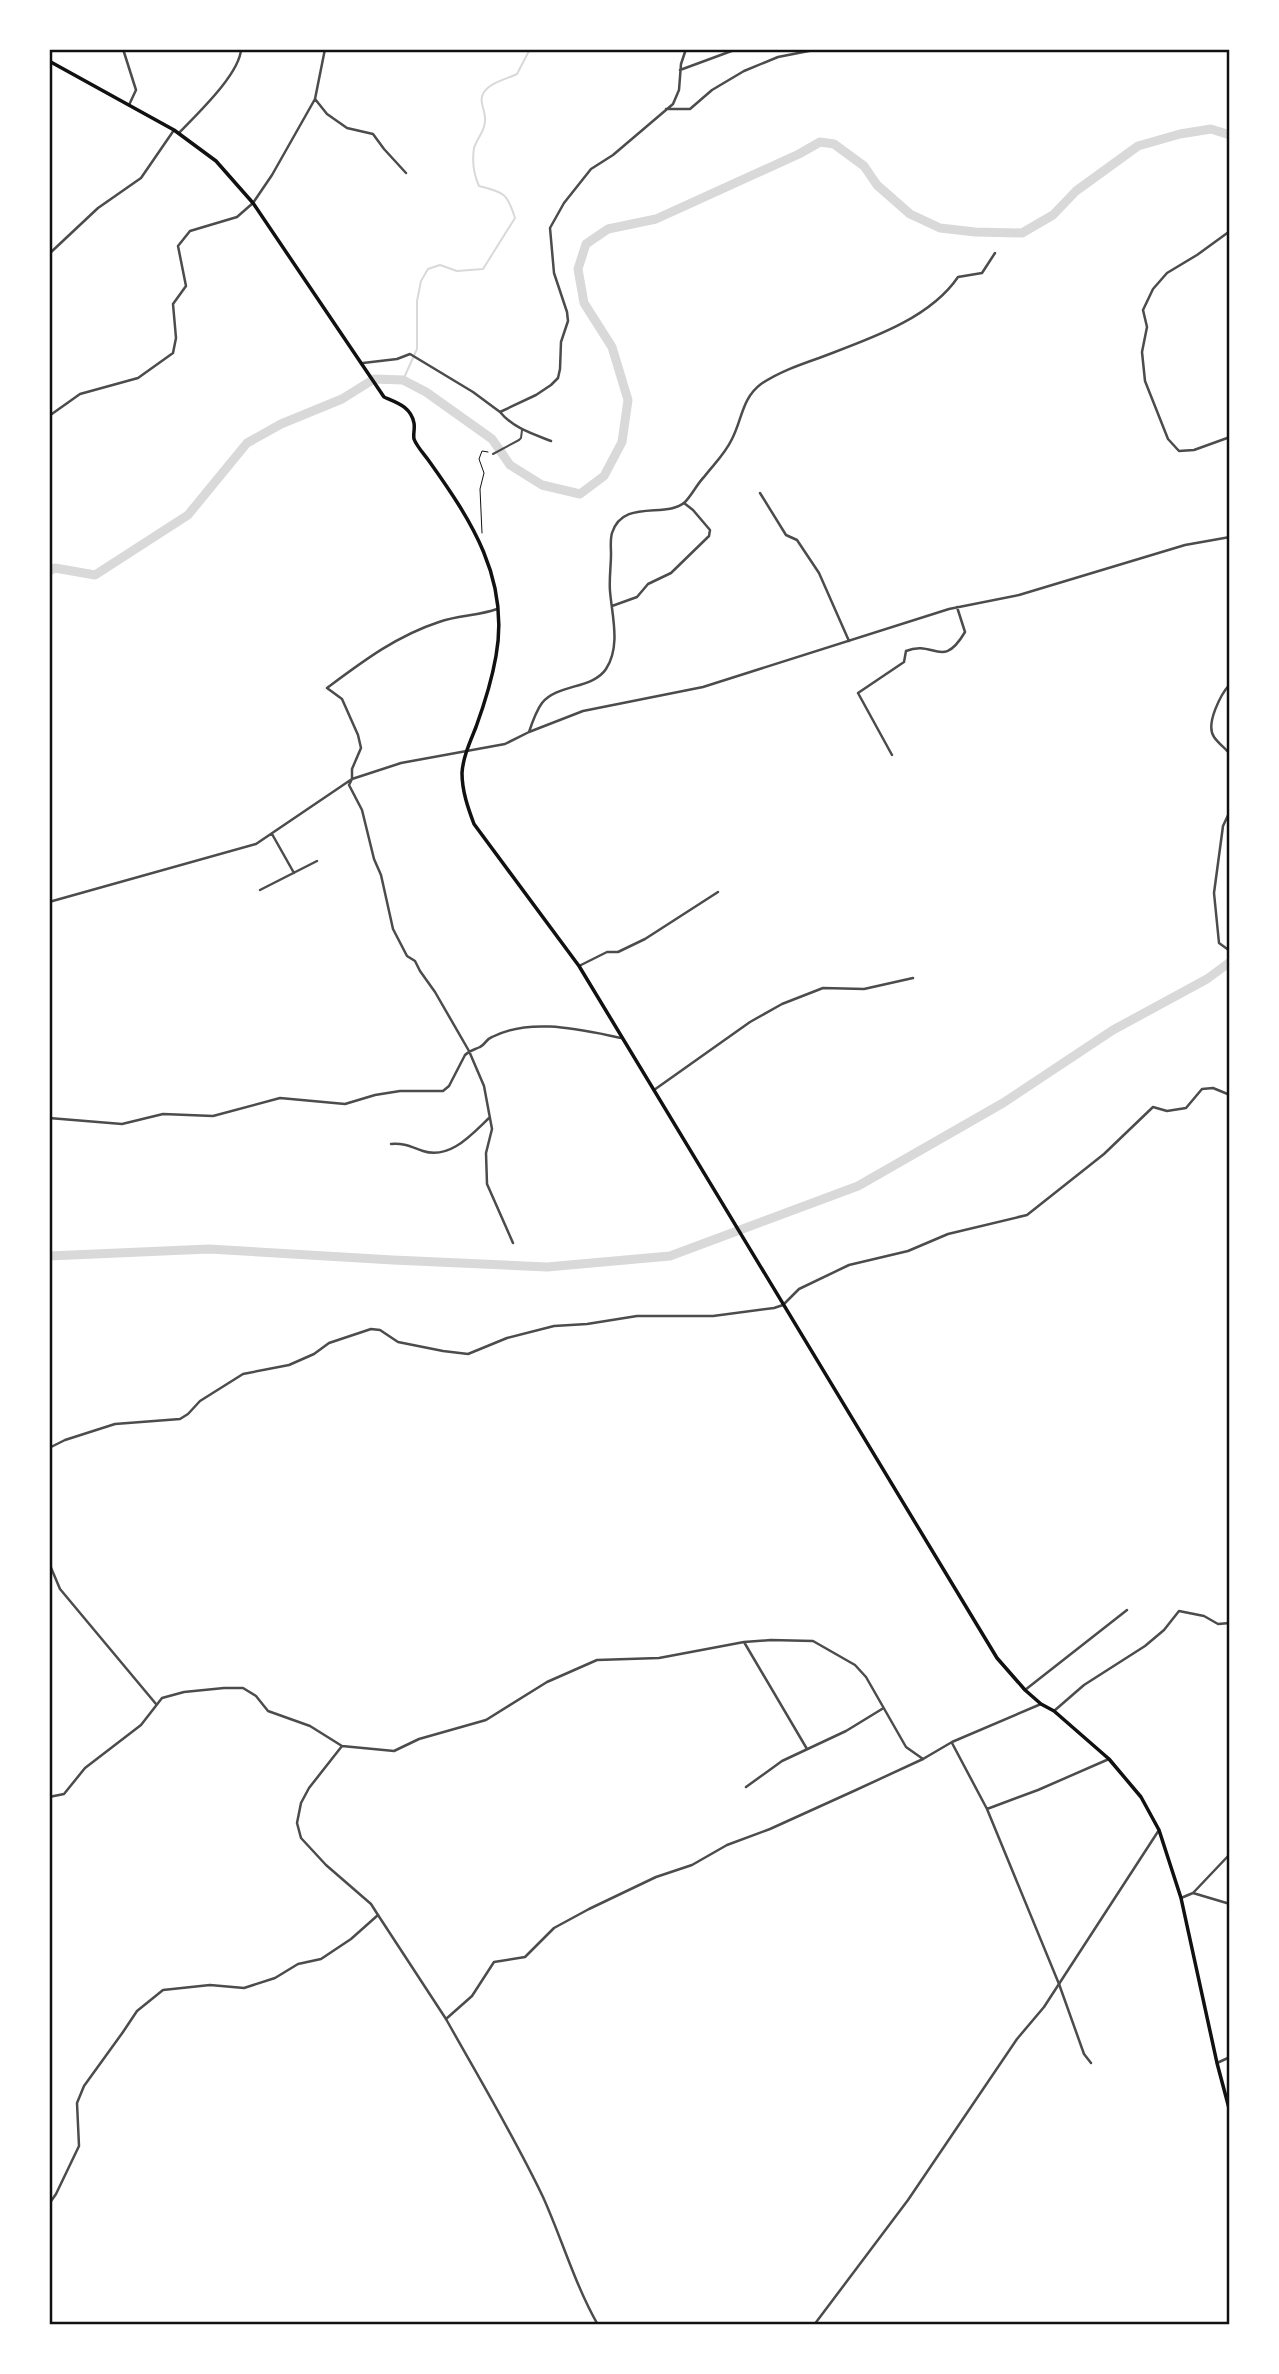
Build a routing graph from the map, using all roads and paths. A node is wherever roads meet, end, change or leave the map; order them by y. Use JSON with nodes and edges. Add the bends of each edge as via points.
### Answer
{"nodes":[{"id":1,"x":123,"y":49,"type":"edge"},
{"id":2,"x":242,"y":49,"type":"edge"},
{"id":3,"x":326,"y":49,"type":"edge"},
{"id":4,"x":686,"y":49,"type":"edge"},
{"id":5,"x":737,"y":49,"type":"edge"},
{"id":6,"x":819,"y":49,"type":"edge"},
{"id":7,"x":49,"y":61,"type":"edge"},
{"id":8,"x":680,"y":70,"type":"junction"},
{"id":9,"x":315,"y":99,"type":"junction"},
{"id":10,"x":129,"y":105,"type":"junction"},
{"id":11,"x":666,"y":109,"type":"junction"},
{"id":12,"x":174,"y":130,"type":"junction"},
{"id":13,"x":179,"y":134,"type":"junction"},
{"id":14,"x":406,"y":173,"type":"dead end"},
{"id":15,"x":253,"y":203,"type":"junction"},
{"id":16,"x":1230,"y":231,"type":"edge"},
{"id":17,"x":995,"y":253,"type":"dead end"},
{"id":18,"x":49,"y":254,"type":"edge"},
{"id":19,"x":363,"y":363,"type":"junction"},
{"id":20,"x":500,"y":412,"type":"junction"},
{"id":21,"x":49,"y":416,"type":"edge"},
{"id":22,"x":522,"y":429,"type":"junction"},
{"id":23,"x":1230,"y":437,"type":"edge"},
{"id":24,"x":551,"y":441,"type":"dead end"},
{"id":25,"x":493,"y":454,"type":"joint"},
{"id":26,"x":760,"y":494,"type":"dead end"},
{"id":27,"x":684,"y":503,"type":"junction"},
{"id":28,"x":1230,"y":537,"type":"edge"},
{"id":29,"x":481,"y":542,"type":"junction"},
{"id":30,"x":611,"y":606,"type":"junction"},
{"id":31,"x":957,"y":607,"type":"junction"},
{"id":32,"x":497,"y":609,"type":"junction"},
{"id":33,"x":849,"y":641,"type":"junction"},
{"id":34,"x":1230,"y":684,"type":"edge"},
{"id":35,"x":528,"y":732,"type":"junction"},
{"id":36,"x":466,"y":752,"type":"junction"},
{"id":37,"x":1230,"y":754,"type":"edge"},
{"id":38,"x":892,"y":755,"type":"dead end"},
{"id":39,"x":352,"y":779,"type":"junction"},
{"id":40,"x":1230,"y":811,"type":"edge"},
{"id":41,"x":272,"y":834,"type":"junction"},
{"id":42,"x":317,"y":861,"type":"dead end"},
{"id":43,"x":295,"y":873,"type":"junction"},
{"id":44,"x":260,"y":891,"type":"dead end"},
{"id":45,"x":719,"y":892,"type":"dead end"},
{"id":46,"x":49,"y":902,"type":"edge"},
{"id":47,"x":1230,"y":951,"type":"edge"},
{"id":48,"x":579,"y":966,"type":"junction"},
{"id":49,"x":913,"y":978,"type":"dead end"},
{"id":50,"x":622,"y":1038,"type":"junction"},
{"id":51,"x":469,"y":1051,"type":"junction"},
{"id":52,"x":654,"y":1090,"type":"junction"},
{"id":53,"x":1230,"y":1095,"type":"edge"},
{"id":54,"x":49,"y":1118,"type":"edge"},
{"id":55,"x":489,"y":1118,"type":"junction"},
{"id":56,"x":391,"y":1144,"type":"dead end"},
{"id":57,"x":513,"y":1243,"type":"dead end"},
{"id":58,"x":783,"y":1305,"type":"junction"},
{"id":59,"x":49,"y":1448,"type":"edge"},
{"id":60,"x":49,"y":1563,"type":"edge"},
{"id":61,"x":1127,"y":1610,"type":"dead end"},
{"id":62,"x":1230,"y":1623,"type":"edge"},
{"id":63,"x":744,"y":1642,"type":"junction"},
{"id":64,"x":1024,"y":1690,"type":"junction"},
{"id":65,"x":156,"y":1704,"type":"junction"},
{"id":66,"x":1041,"y":1704,"type":"junction"},
{"id":67,"x":882,"y":1709,"type":"junction"},
{"id":68,"x":1054,"y":1711,"type":"junction"},
{"id":69,"x":951,"y":1742,"type":"junction"},
{"id":70,"x":342,"y":1746,"type":"junction"},
{"id":71,"x":807,"y":1749,"type":"junction"},
{"id":72,"x":923,"y":1759,"type":"junction"},
{"id":73,"x":1109,"y":1759,"type":"junction"},
{"id":74,"x":746,"y":1787,"type":"dead end"},
{"id":75,"x":49,"y":1797,"type":"edge"},
{"id":76,"x":987,"y":1809,"type":"junction"},
{"id":77,"x":1159,"y":1830,"type":"junction"},
{"id":78,"x":1230,"y":1854,"type":"edge"},
{"id":79,"x":1193,"y":1893,"type":"junction"},
{"id":80,"x":1181,"y":1898,"type":"junction"},
{"id":81,"x":1230,"y":1904,"type":"edge"},
{"id":82,"x":378,"y":1915,"type":"junction"},
{"id":83,"x":1059,"y":1984,"type":"junction"},
{"id":84,"x":446,"y":2019,"type":"junction"},
{"id":85,"x":1230,"y":2057,"type":"edge"},
{"id":86,"x":1091,"y":2063,"type":"dead end"},
{"id":87,"x":1217,"y":2063,"type":"junction"},
{"id":88,"x":1230,"y":2112,"type":"edge"},
{"id":89,"x":49,"y":2204,"type":"edge"},
{"id":90,"x":598,"y":2325,"type":"edge"},
{"id":91,"x":814,"y":2325,"type":"edge"}],
"edges":[{"from":1,"to":10,"type":"street","via":[[136,90]]},
{"from":2,"to":13,"type":"street","via":[[220,88]]},
{"from":3,"to":9,"type":"street"},
{"from":4,"to":8,"type":"street"},
{"from":5,"to":8,"type":"street"},
{"from":6,"to":11,"type":"street","via":[[778,57],[744,71],[690,109]]},
{"from":7,"to":10,"type":"main road"},
{"from":8,"to":11,"type":"street","via":[[679,90]]},
{"from":9,"to":14,"type":"street","via":[[347,128],[373,134]]},
{"from":9,"to":15,"type":"street"},
{"from":10,"to":12,"type":"main road"},
{"from":11,"to":20,"type":"street","via":[[591,169],[554,219],[550,235],[554,273],[568,312],[558,378],[536,395]]},
{"from":12,"to":13,"type":"main road"},
{"from":12,"to":18,"type":"street","via":[[141,178],[98,208]]},
{"from":13,"to":15,"type":"main road","via":[[216,161]]},
{"from":15,"to":19,"type":"main road"},
{"from":15,"to":21,"type":"street","via":[[237,217],[190,231],[178,246],[186,286],[173,304],[173,353],[138,378],[80,394]]},
{"from":16,"to":23,"type":"street","via":[[1167,273],[1153,289],[1143,310],[1147,327],[1143,352],[1145,381],[1168,439],[1179,451]]},
{"from":17,"to":27,"type":"street","via":[[982,273],[958,277],[948,292],[917,315],[783,371],[759,386],[745,404],[722,457]]},
{"from":19,"to":20,"type":"street","via":[[410,354]]},
{"from":19,"to":29,"type":"main road","via":[[384,397],[407,408],[415,440]]},
{"from":20,"to":22,"type":"street"},
{"from":22,"to":24,"type":"street"},
{"from":22,"to":25,"type":"street","via":[[522,438]]},
{"from":25,"to":29,"type":"path","via":[[482,451],[479,459],[484,473]]},
{"from":26,"to":33,"type":"street","via":[[786,535],[797,540],[819,573]]},
{"from":27,"to":30,"type":"street","via":[[627,515],[617,522],[611,536]]},
{"from":27,"to":30,"type":"street","via":[[710,530],[709,536],[671,573],[648,584],[637,597]]},
{"from":28,"to":31,"type":"street","via":[[1185,545],[1019,595]]},
{"from":29,"to":32,"type":"main road","via":[[493,575]]},
{"from":30,"to":35,"type":"street","via":[[613,647],[607,667],[592,681],[547,699]]},
{"from":31,"to":33,"type":"street"},
{"from":31,"to":38,"type":"street","via":[[965,632],[957,647],[942,654],[915,647],[906,651],[904,662],[858,693]]},
{"from":32,"to":36,"type":"main road","via":[[497,655]]},
{"from":32,"to":39,"type":"street","via":[[414,632],[382,648],[327,688],[341,699],[358,735],[360,748]]},
{"from":33,"to":35,"type":"street","via":[[703,687],[583,711]]},
{"from":34,"to":37,"type":"street","via":[[1211,729]]},
{"from":35,"to":36,"type":"street","via":[[505,744]]},
{"from":36,"to":39,"type":"street","via":[[401,763]]},
{"from":36,"to":48,"type":"main road","via":[[462,772],[465,801],[474,824]]},
{"from":39,"to":41,"type":"street"},
{"from":39,"to":51,"type":"street","via":[[350,789],[362,810],[382,874],[393,929]]},
{"from":40,"to":47,"type":"street","via":[[1223,826],[1214,893],[1219,943]]},
{"from":41,"to":43,"type":"street"},
{"from":41,"to":46,"type":"street","via":[[256,844]]},
{"from":42,"to":43,"type":"street"},
{"from":43,"to":44,"type":"street"},
{"from":45,"to":48,"type":"street","via":[[645,939]]},
{"from":48,"to":50,"type":"main road"},
{"from":49,"to":52,"type":"street","via":[[864,989],[823,988],[782,1004]]},
{"from":50,"to":51,"type":"street","via":[[534,1026],[491,1037]]},
{"from":50,"to":52,"type":"main road"},
{"from":51,"to":54,"type":"street","via":[[443,1091],[400,1091],[345,1104],[280,1098],[214,1116],[163,1114],[122,1124]]},
{"from":51,"to":55,"type":"street","via":[[484,1086]]},
{"from":52,"to":58,"type":"main road"},
{"from":53,"to":58,"type":"street","via":[[1202,1089],[1185,1108],[1167,1111],[1153,1107],[1104,1154],[1027,1215],[849,1265],[799,1289]]},
{"from":55,"to":56,"type":"street","via":[[454,1150],[432,1152]]},
{"from":55,"to":57,"type":"street","via":[[487,1184]]},
{"from":58,"to":59,"type":"street","via":[[713,1316],[637,1315],[554,1326],[468,1354],[398,1342],[371,1329],[329,1343],[289,1365],[243,1374],[180,1419],[115,1424]]},
{"from":58,"to":64,"type":"main road","via":[[997,1658]]},
{"from":60,"to":65,"type":"street","via":[[60,1589]]},
{"from":61,"to":64,"type":"street"},
{"from":62,"to":68,"type":"street","via":[[1217,1624],[1204,1615],[1179,1611],[1146,1646],[1084,1685]]},
{"from":63,"to":67,"type":"street","via":[[813,1641],[855,1665],[866,1676]]},
{"from":63,"to":70,"type":"street","via":[[659,1658],[597,1660],[547,1682],[486,1720],[419,1738],[394,1751]]},
{"from":63,"to":71,"type":"street"},
{"from":64,"to":66,"type":"main road"},
{"from":65,"to":70,"type":"street","via":[[184,1692],[243,1688],[268,1711],[310,1726]]},
{"from":65,"to":75,"type":"street","via":[[141,1725],[85,1768],[64,1794]]},
{"from":66,"to":68,"type":"main road"},
{"from":66,"to":69,"type":"street"},
{"from":67,"to":71,"type":"street"},
{"from":67,"to":72,"type":"street","via":[[906,1747]]},
{"from":68,"to":73,"type":"main road"},
{"from":69,"to":72,"type":"street"},
{"from":69,"to":76,"type":"street"},
{"from":70,"to":82,"type":"street","via":[[309,1788],[297,1823],[301,1838]]},
{"from":71,"to":74,"type":"street"},
{"from":72,"to":84,"type":"street","via":[[566,1921],[526,1957],[494,1962],[472,1996]]},
{"from":73,"to":76,"type":"street"},
{"from":73,"to":77,"type":"main road","via":[[1141,1797]]},
{"from":76,"to":83,"type":"street"},
{"from":77,"to":80,"type":"main road"},
{"from":77,"to":83,"type":"street"},
{"from":78,"to":79,"type":"street"},
{"from":79,"to":80,"type":"street"},
{"from":79,"to":81,"type":"street"},
{"from":80,"to":87,"type":"main road"},
{"from":82,"to":84,"type":"street"},
{"from":82,"to":89,"type":"street","via":[[321,1958],[298,1964],[275,1978],[244,1988],[210,1985],[163,1990],[137,2011],[84,2086],[77,2104],[79,2146]]},
{"from":83,"to":86,"type":"street"},
{"from":83,"to":91,"type":"street"},
{"from":84,"to":90,"type":"street","via":[[527,2163]]},
{"from":85,"to":87,"type":"street"},
{"from":87,"to":88,"type":"main road"}]}
